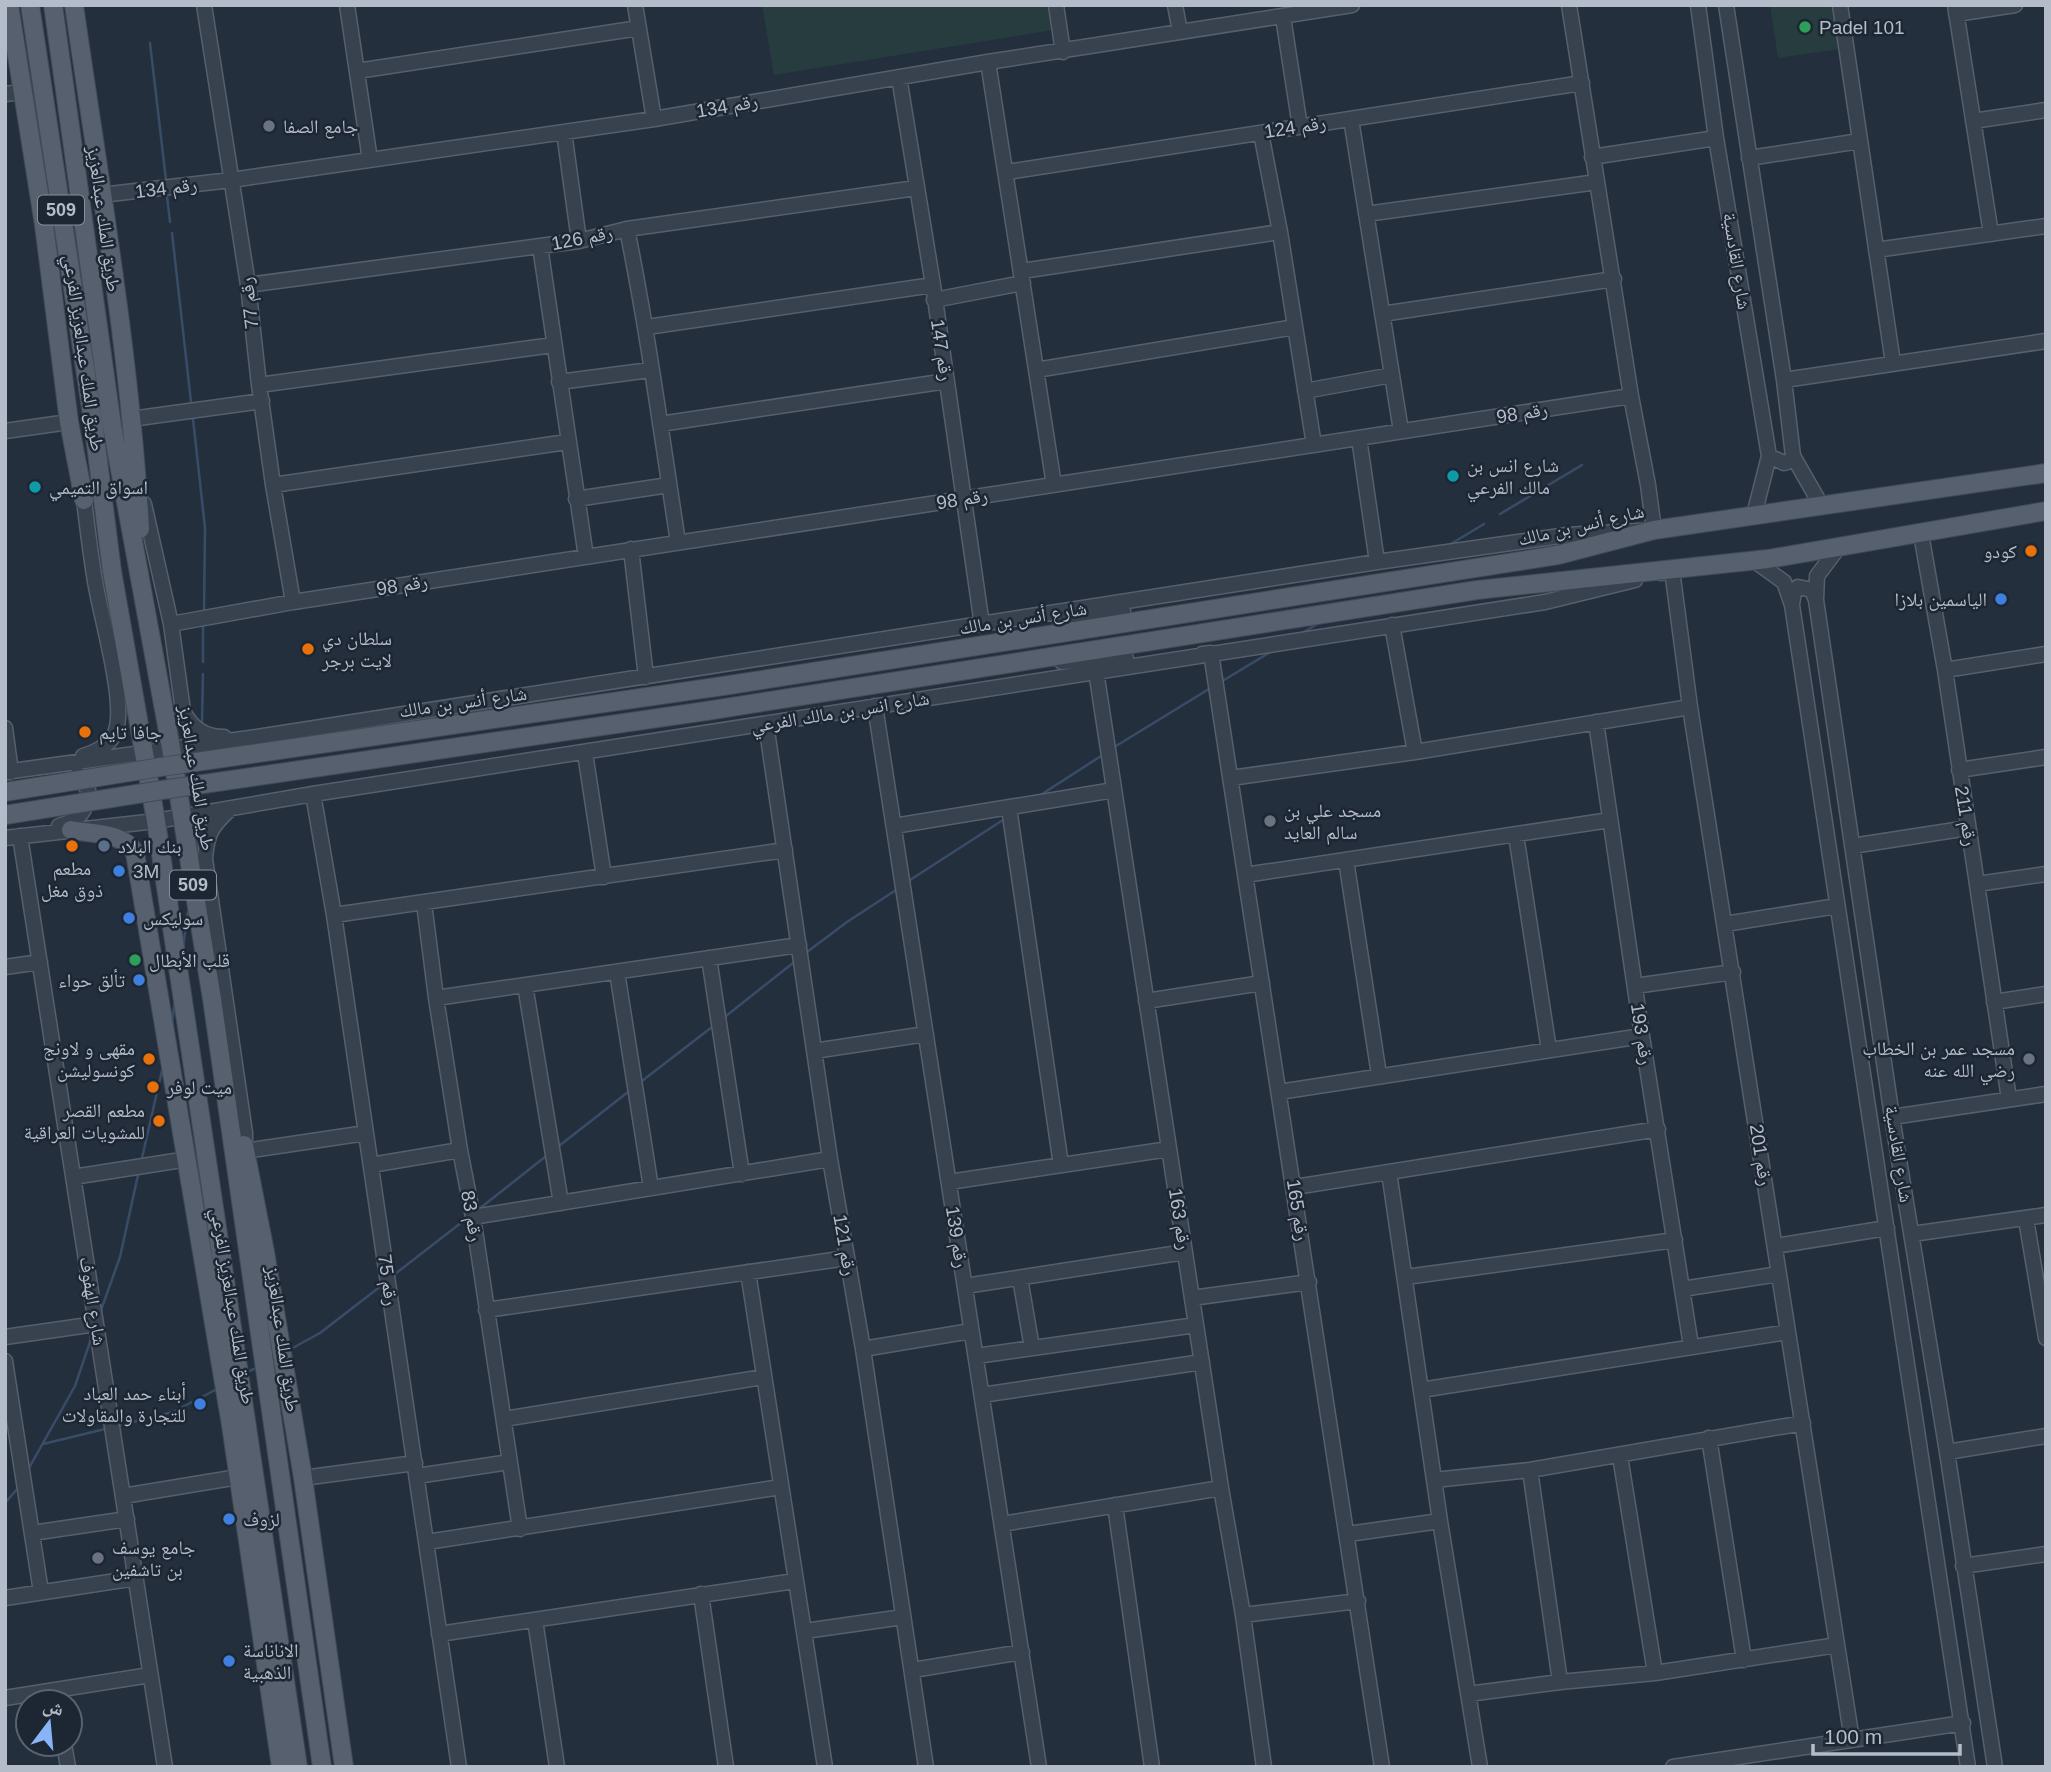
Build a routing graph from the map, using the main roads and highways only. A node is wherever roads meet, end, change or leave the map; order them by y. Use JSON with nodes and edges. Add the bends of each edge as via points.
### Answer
{"nodes":[{"id":1,"x":9,"y":5,"type":"edge"},
{"id":2,"x":30,"y":5,"type":"edge"},
{"id":3,"x":53,"y":5,"type":"edge"},
{"id":4,"x":74,"y":5,"type":"edge"},
{"id":5,"x":13,"y":93,"type":"edge"},
{"id":6,"x":78,"y":463,"type":"junction"},
{"id":7,"x":2046,"y":473,"type":"edge"},
{"id":8,"x":84,"y":500,"type":"road end"},
{"id":9,"x":2046,"y":511,"type":"edge"},
{"id":10,"x":112,"y":571,"type":"junction"},
{"id":11,"x":143,"y":592,"type":"junction"},
{"id":12,"x":5,"y":792,"type":"edge"},
{"id":13,"x":5,"y":815,"type":"edge"},
{"id":14,"x":71,"y":830,"type":"road end"},
{"id":15,"x":212,"y":999,"type":"junction"},
{"id":16,"x":186,"y":1022,"type":"junction"},
{"id":17,"x":188,"y":1157,"type":"junction"},
{"id":18,"x":305,"y":1659,"type":"junction"},
{"id":19,"x":284,"y":1666,"type":"junction"},
{"id":20,"x":281,"y":1767,"type":"edge"},
{"id":21,"x":288,"y":1767,"type":"edge"},
{"id":22,"x":298,"y":1767,"type":"edge"},
{"id":23,"x":322,"y":1767,"type":"edge"},
{"id":24,"x":336,"y":1767,"type":"edge"},
{"id":25,"x":344,"y":1767,"type":"edge"}],
"edges":[{"from":1,"to":5,"type":"main road","name":"طريق الملك عبدالعزيز الفرعي"},
{"from":2,"to":10,"type":"main road","number":"509"},
{"from":3,"to":11,"type":"main road","name":"طريق الملك عبدالعزيز","number":"509","via":[[113,426]]},
{"from":4,"to":11,"type":"main road","name":"طريق الملك عبدالعزيز الفرعي","via":[[116,281],[136,469]]},
{"from":5,"to":6,"type":"main road","name":"طريق الملك عبدالعزيز الفرعي","via":[[44,225]]},
{"from":6,"to":8,"type":"main road","name":"طريق الملك عبدالعزيز الفرعي"},
{"from":6,"to":10,"type":"main road"},
{"from":7,"to":12,"type":"main road","name":"شارع أنس بن مالك","bridge":true,"via":[[1654,530],[1558,555],[723,686]]},
{"from":9,"to":13,"type":"main road","bridge":true,"via":[[1755,561],[1478,590]]},
{"from":10,"to":16,"type":"main road","number":"509"},
{"from":11,"to":15,"type":"main road","name":"طريق الملك عبدالعزيز","number":"509"},
{"from":14,"to":17,"type":"main road","name":"طريق الملك عبدالعزيز الفرعي","via":[[118,838],[135,853]]},
{"from":15,"to":18,"type":"main road","name":"طريق الملك عبدالعزيز","number":"509"},
{"from":15,"to":25,"type":"main road","name":"طريق الملك عبدالعزيز الفرعي","via":[[224,1031],[264,1244]]},
{"from":16,"to":17,"type":"main road","via":[[178,1038]]},
{"from":16,"to":19,"type":"main road","number":"509"},
{"from":17,"to":20,"type":"main road","name":"طريق الملك عبدالعزيز الفرعي"},
{"from":18,"to":23,"type":"main road","name":"طريق الملك عبدالعزيز","number":"509"},
{"from":18,"to":24,"type":"main road"},
{"from":19,"to":21,"type":"main road","via":[[282,1713]]},
{"from":19,"to":22,"type":"main road","number":"509"}]}
